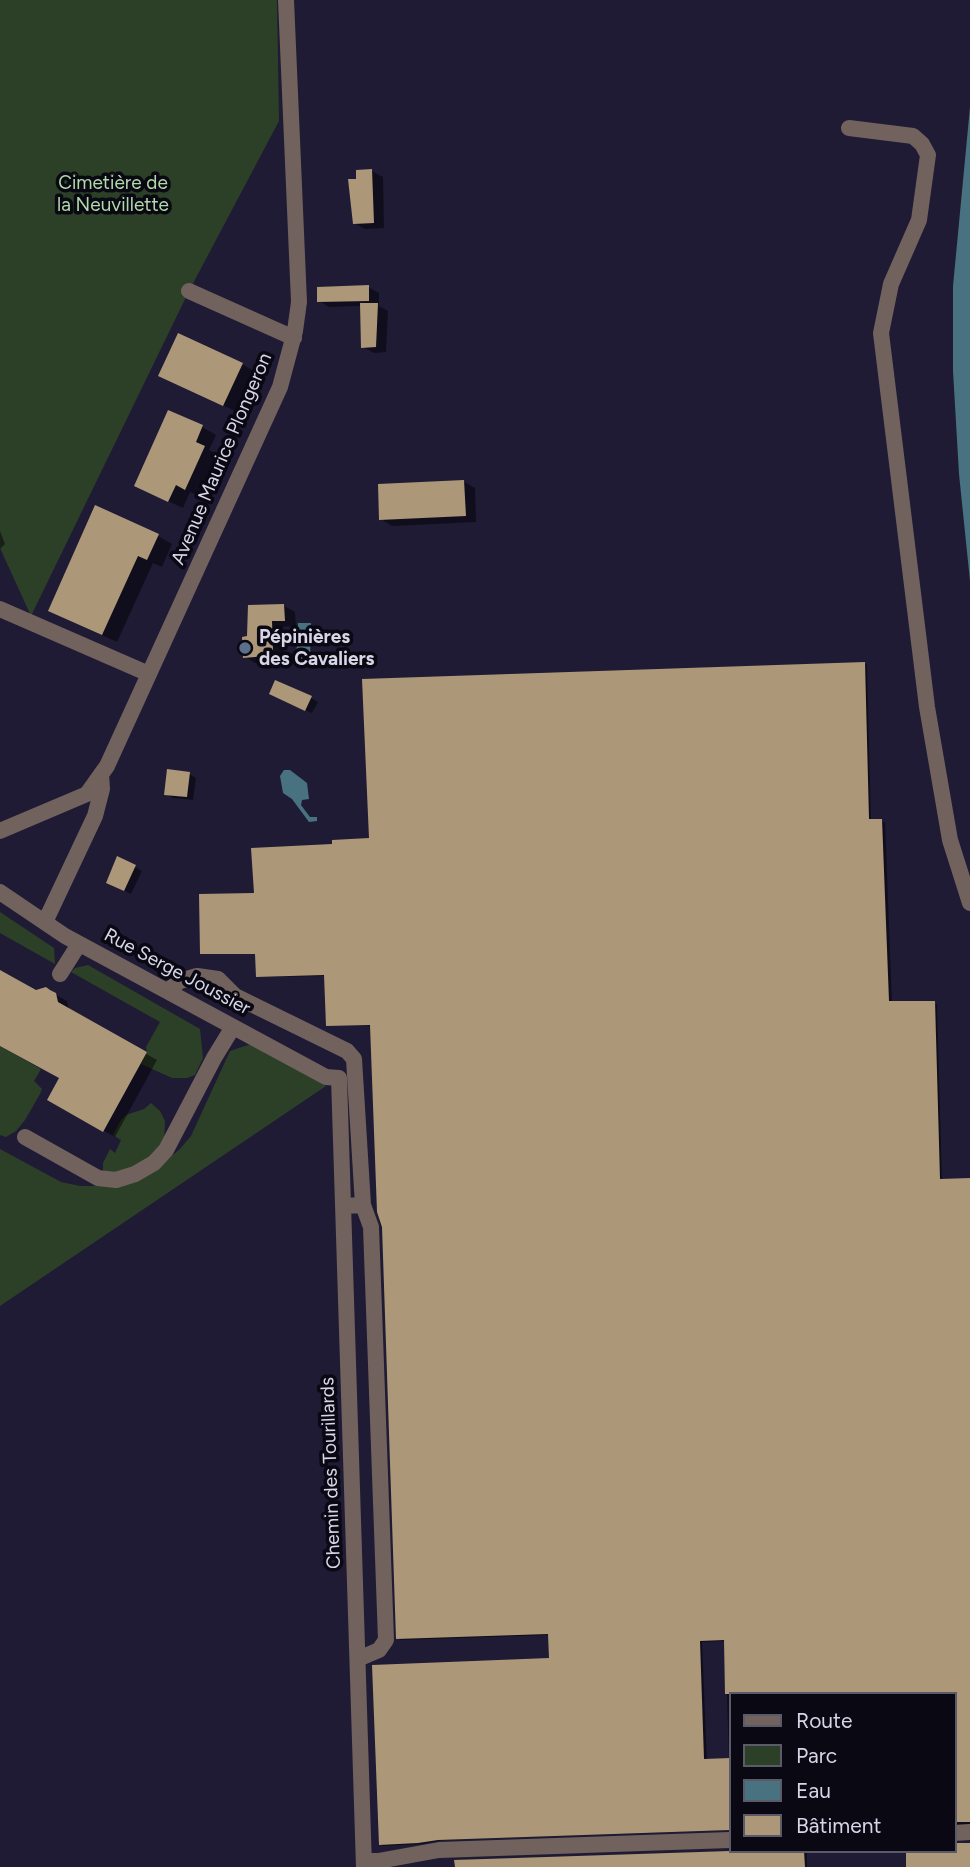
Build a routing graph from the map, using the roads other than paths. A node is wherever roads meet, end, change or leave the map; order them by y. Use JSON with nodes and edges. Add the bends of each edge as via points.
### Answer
{"nodes":[{"id":1,"x":286,"y":0,"type":"edge"},
{"id":2,"x":849,"y":128,"type":"dead end"},
{"id":3,"x":189,"y":290,"type":"dead end"},
{"id":4,"x":294,"y":338,"type":"junction"},
{"id":5,"x":0,"y":609,"type":"edge"},
{"id":6,"x":149,"y":674,"type":"junction"},
{"id":7,"x":101,"y":774,"type":"junction"},
{"id":8,"x":0,"y":831,"type":"edge"},
{"id":9,"x":0,"y":892,"type":"edge"},
{"id":10,"x":970,"y":903,"type":"edge"},
{"id":11,"x":45,"y":922,"type":"junction"},
{"id":12,"x":79,"y":944,"type":"junction"},
{"id":13,"x":60,"y":974,"type":"dead end"},
{"id":14,"x":167,"y":991,"type":"junction"},
{"id":15,"x":233,"y":1027,"type":"junction"},
{"id":16,"x":339,"y":1078,"type":"joint"},
{"id":17,"x":25,"y":1137,"type":"dead end"},
{"id":18,"x":363,"y":1205,"type":"junction"},
{"id":19,"x":344,"y":1206,"type":"junction"},
{"id":20,"x":358,"y":1658,"type":"junction"},
{"id":21,"x":729,"y":1840,"type":"edge"},
{"id":22,"x":405,"y":1862,"type":"edge"},
{"id":23,"x":364,"y":1864,"type":"edge"}],
"edges":[{"from":1,"to":4,"type":"street","name":"Avenue Maurice Plongeron","via":[[299,273]]},
{"from":2,"to":10,"type":"street","via":[[913,136],[928,155],[919,220],[891,284],[881,333],[927,707],[950,840]]},
{"from":3,"to":4,"type":"street"},
{"from":4,"to":6,"type":"street","name":"Avenue Maurice Plongeron","via":[[280,387]]},
{"from":5,"to":6,"type":"street"},
{"from":6,"to":7,"type":"street","name":"Avenue Maurice Plongeron"},
{"from":7,"to":8,"type":"street","name":"Avenue Maurice Plongeron","via":[[87,794]]},
{"from":7,"to":11,"type":"street","via":[[95,816]]},
{"from":9,"to":11,"type":"street","name":"Rue Serge Joussier"},
{"from":11,"to":12,"type":"street","name":"Rue Serge Joussier"},
{"from":12,"to":13,"type":"street"},
{"from":12,"to":14,"type":"street","name":"Rue Serge Joussier"},
{"from":14,"to":15,"type":"street","name":"Rue Serge Joussier"},
{"from":14,"to":18,"type":"street","via":[[197,976],[218,979],[235,996],[347,1051],[354,1059]]},
{"from":15,"to":16,"type":"street","name":"Rue Serge Joussier","via":[[326,1077]]},
{"from":15,"to":17,"type":"street","via":[[166,1150],[135,1174],[116,1180],[98,1178]]},
{"from":16,"to":19,"type":"street","name":"Chemin des Tourillards"},
{"from":18,"to":19,"type":"street"},
{"from":18,"to":20,"type":"street","via":[[371,1227],[386,1640],[379,1650]]},
{"from":19,"to":20,"type":"street","name":"Chemin des Tourillards"},
{"from":20,"to":23,"type":"street","name":"Chemin des Tourillards"},
{"from":21,"to":22,"type":"street","via":[[439,1850]]},
{"from":22,"to":23,"type":"street"}]}
